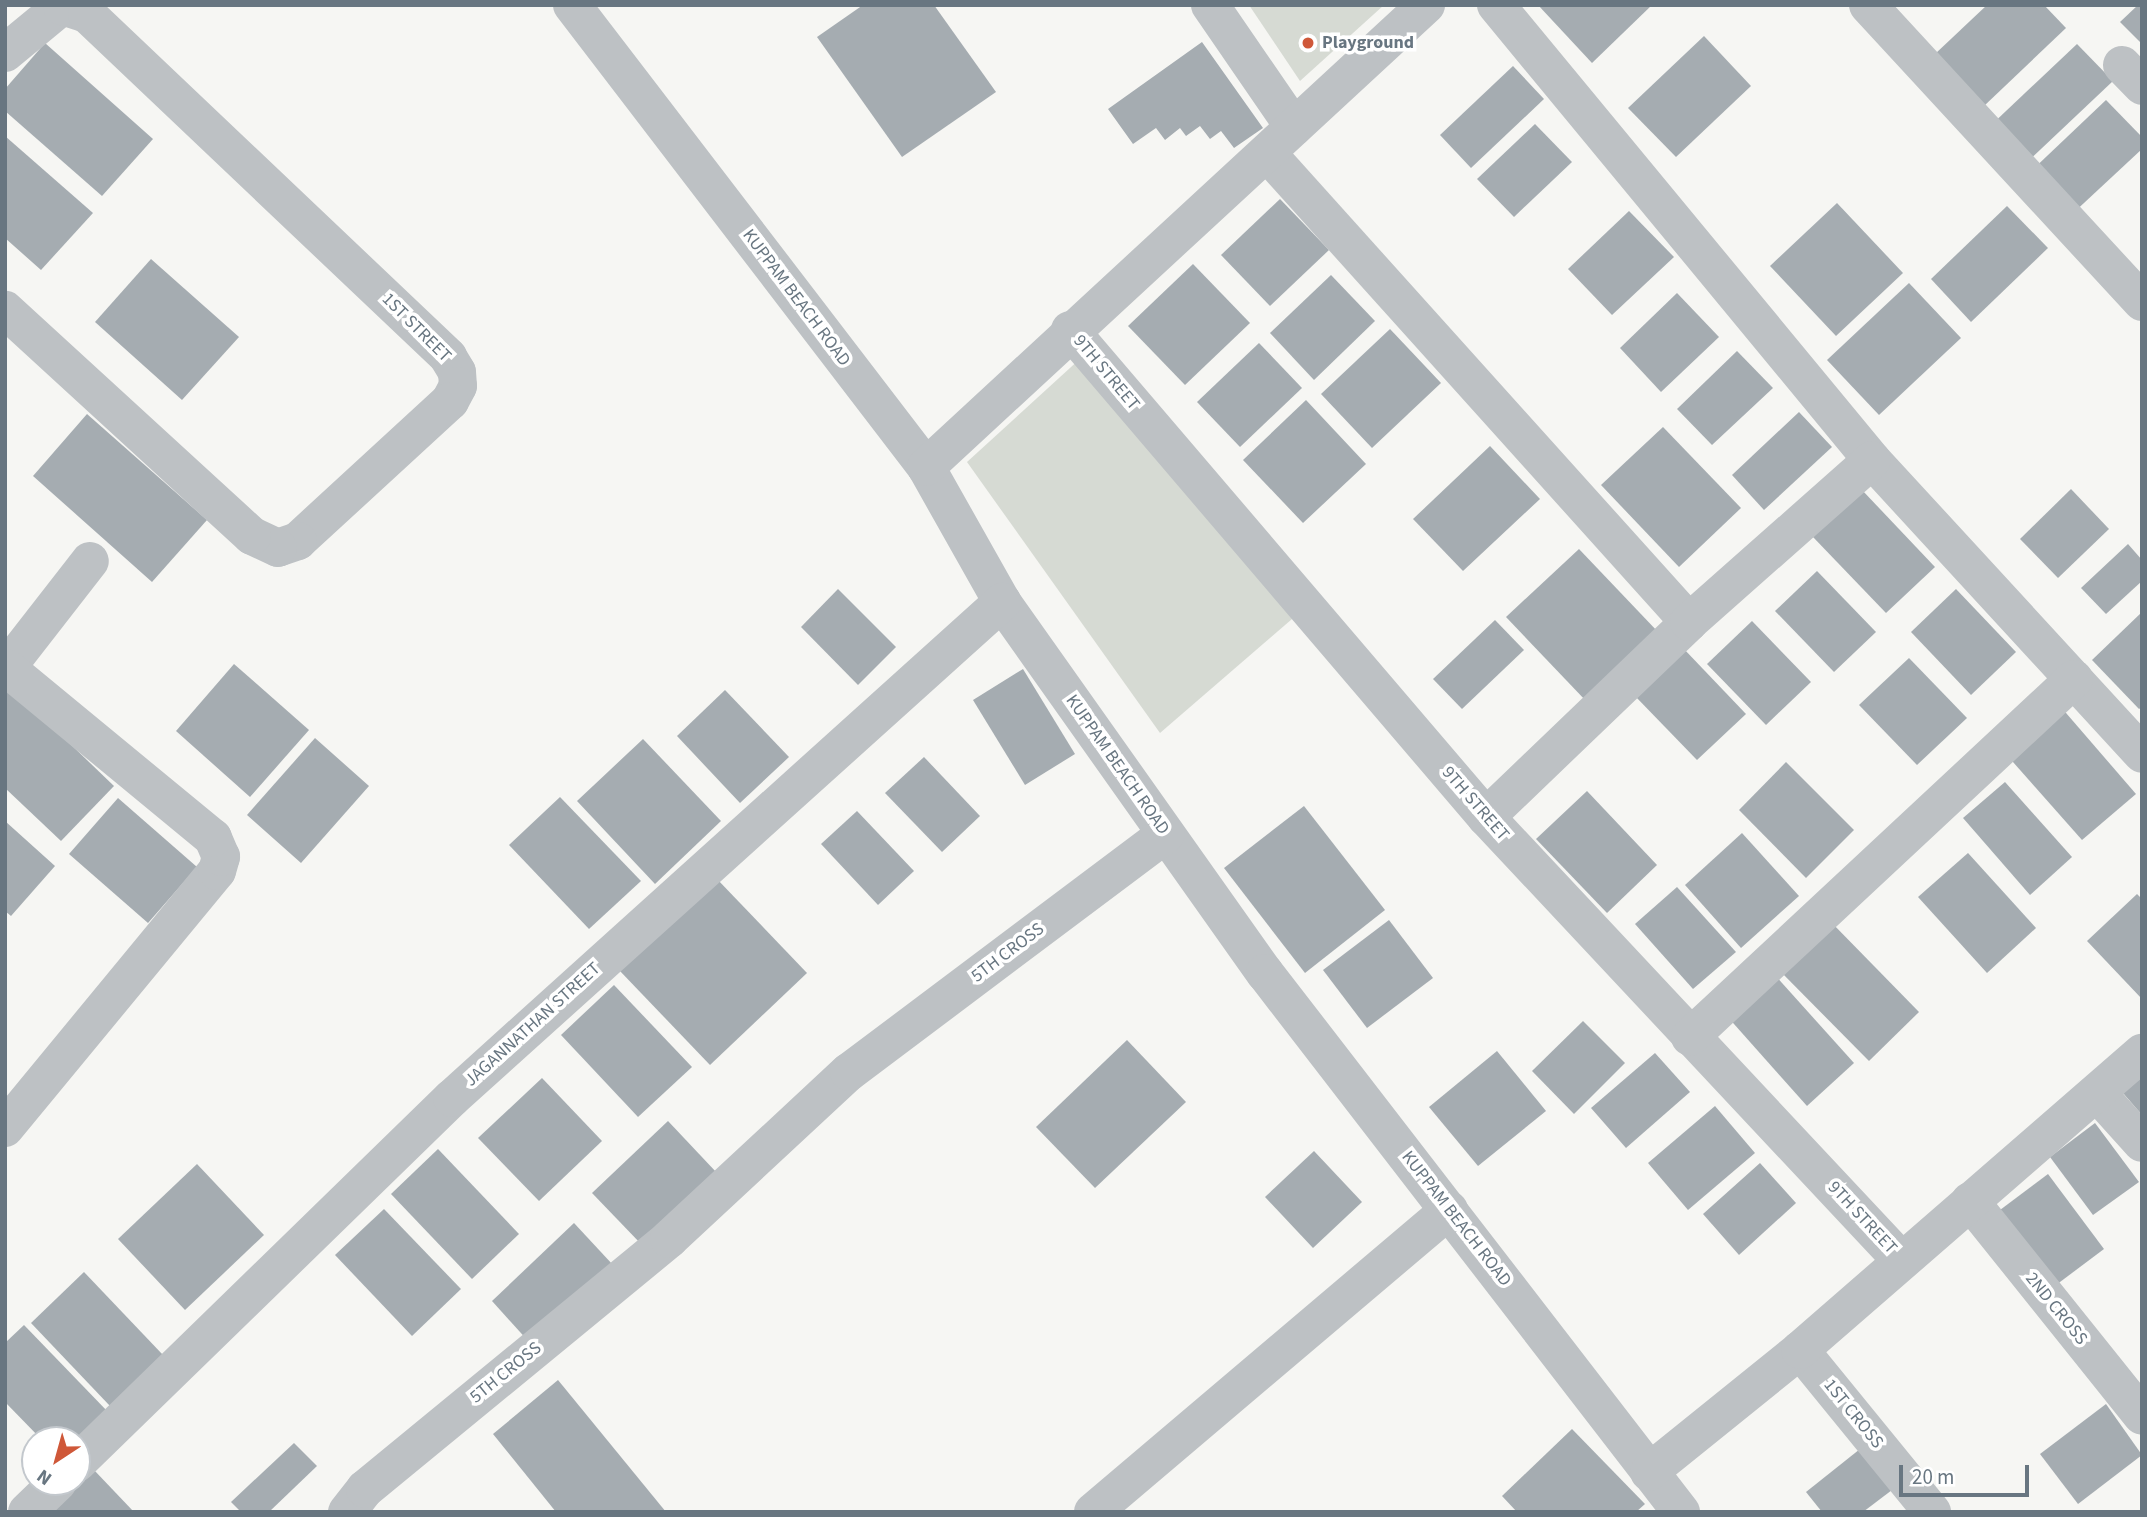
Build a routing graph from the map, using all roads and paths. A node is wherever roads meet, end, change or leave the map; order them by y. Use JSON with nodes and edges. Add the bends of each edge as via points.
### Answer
{"nodes":[{"id":1,"x":572,"y":5,"type":"edge"},
{"id":2,"x":1210,"y":5,"type":"edge"},
{"id":3,"x":1426,"y":5,"type":"edge"},
{"id":4,"x":1496,"y":5,"type":"edge"},
{"id":5,"x":1868,"y":5,"type":"edge"},
{"id":6,"x":5,"y":53,"type":"edge"},
{"id":7,"x":1281,"y":140,"type":"junction"},
{"id":8,"x":2142,"y":302,"type":"edge"},
{"id":9,"x":5,"y":310,"type":"edge"},
{"id":10,"x":1070,"y":330,"type":"junction"},
{"id":11,"x":1872,"y":460,"type":"junction"},
{"id":12,"x":926,"y":467,"type":"junction"},
{"id":13,"x":90,"y":561,"type":"dead end"},
{"id":14,"x":1002,"y":602,"type":"junction"},
{"id":15,"x":1689,"y":622,"type":"junction"},
{"id":16,"x":6,"y":669,"type":"edge"},
{"id":17,"x":2074,"y":679,"type":"junction"},
{"id":18,"x":2142,"y":754,"type":"edge"},
{"id":19,"x":1486,"y":817,"type":"junction"},
{"id":20,"x":1166,"y":834,"type":"junction"},
{"id":21,"x":1690,"y":1037,"type":"junction"},
{"id":22,"x":2142,"y":1053,"type":"edge"},
{"id":23,"x":2097,"y":1093,"type":"junction"},
{"id":24,"x":5,"y":1128,"type":"edge"},
{"id":25,"x":2142,"y":1143,"type":"edge"},
{"id":26,"x":1970,"y":1201,"type":"junction"},
{"id":27,"x":1449,"y":1210,"type":"junction"},
{"id":28,"x":1900,"y":1259,"type":"junction"},
{"id":29,"x":1800,"y":1350,"type":"junction"},
{"id":30,"x":2142,"y":1416,"type":"edge"},
{"id":31,"x":91,"y":1449,"type":"edge"},
{"id":32,"x":1649,"y":1472,"type":"junction"},
{"id":33,"x":44,"y":1496,"type":"edge"},
{"id":34,"x":27,"y":1512,"type":"edge"},
{"id":35,"x":347,"y":1512,"type":"edge"},
{"id":36,"x":1093,"y":1512,"type":"edge"},
{"id":37,"x":1681,"y":1512,"type":"edge"},
{"id":38,"x":1932,"y":1512,"type":"edge"}],
"edges":[{"from":1,"to":12,"type":"street","name":"KUPPAM BEACH ROAD"},
{"from":2,"to":7,"type":"street"},
{"from":3,"to":7,"type":"street"},
{"from":4,"to":11,"type":"street"},
{"from":5,"to":8,"type":"street"},
{"from":6,"to":9,"type":"street","name":"1ST STREET","via":[[62,6],[87,14],[448,357],[457,372],[458,386],[450,401],[298,541],[278,548],[252,536]]},
{"from":7,"to":10,"type":"street"},
{"from":7,"to":15,"type":"street"},
{"from":10,"to":12,"type":"street"},
{"from":10,"to":19,"type":"street","name":"9TH STREET"},
{"from":11,"to":15,"type":"street"},
{"from":11,"to":17,"type":"street"},
{"from":12,"to":14,"type":"street","name":"KUPPAM BEACH ROAD"},
{"from":13,"to":16,"type":"street"},
{"from":14,"to":20,"type":"street","name":"KUPPAM BEACH ROAD"},
{"from":14,"to":31,"type":"street","name":"JAGANNATHAN STREET","via":[[452,1098]]},
{"from":15,"to":19,"type":"street"},
{"from":16,"to":24,"type":"street","via":[[213,838],[221,857],[217,872]]},
{"from":17,"to":18,"type":"street"},
{"from":17,"to":21,"type":"street"},
{"from":19,"to":21,"type":"street","name":"9TH STREET"},
{"from":20,"to":27,"type":"street","name":"KUPPAM BEACH ROAD","via":[[1265,973]]},
{"from":20,"to":35,"type":"street","name":"5TH CROSS","via":[[849,1072],[669,1239],[365,1489]]},
{"from":21,"to":28,"type":"street","name":"9TH STREET"},
{"from":22,"to":23,"type":"street"},
{"from":23,"to":25,"type":"street"},
{"from":23,"to":26,"type":"street"},
{"from":26,"to":28,"type":"street"},
{"from":26,"to":30,"type":"street","name":"2ND CROSS"},
{"from":27,"to":32,"type":"street","name":"KUPPAM BEACH ROAD"},
{"from":27,"to":36,"type":"street"},
{"from":28,"to":29,"type":"street"},
{"from":29,"to":32,"type":"street"},
{"from":29,"to":38,"type":"street","name":"1ST CROSS"},
{"from":32,"to":37,"type":"street","name":"KUPPAM BEACH ROAD"},
{"from":33,"to":34,"type":"street"}]}
